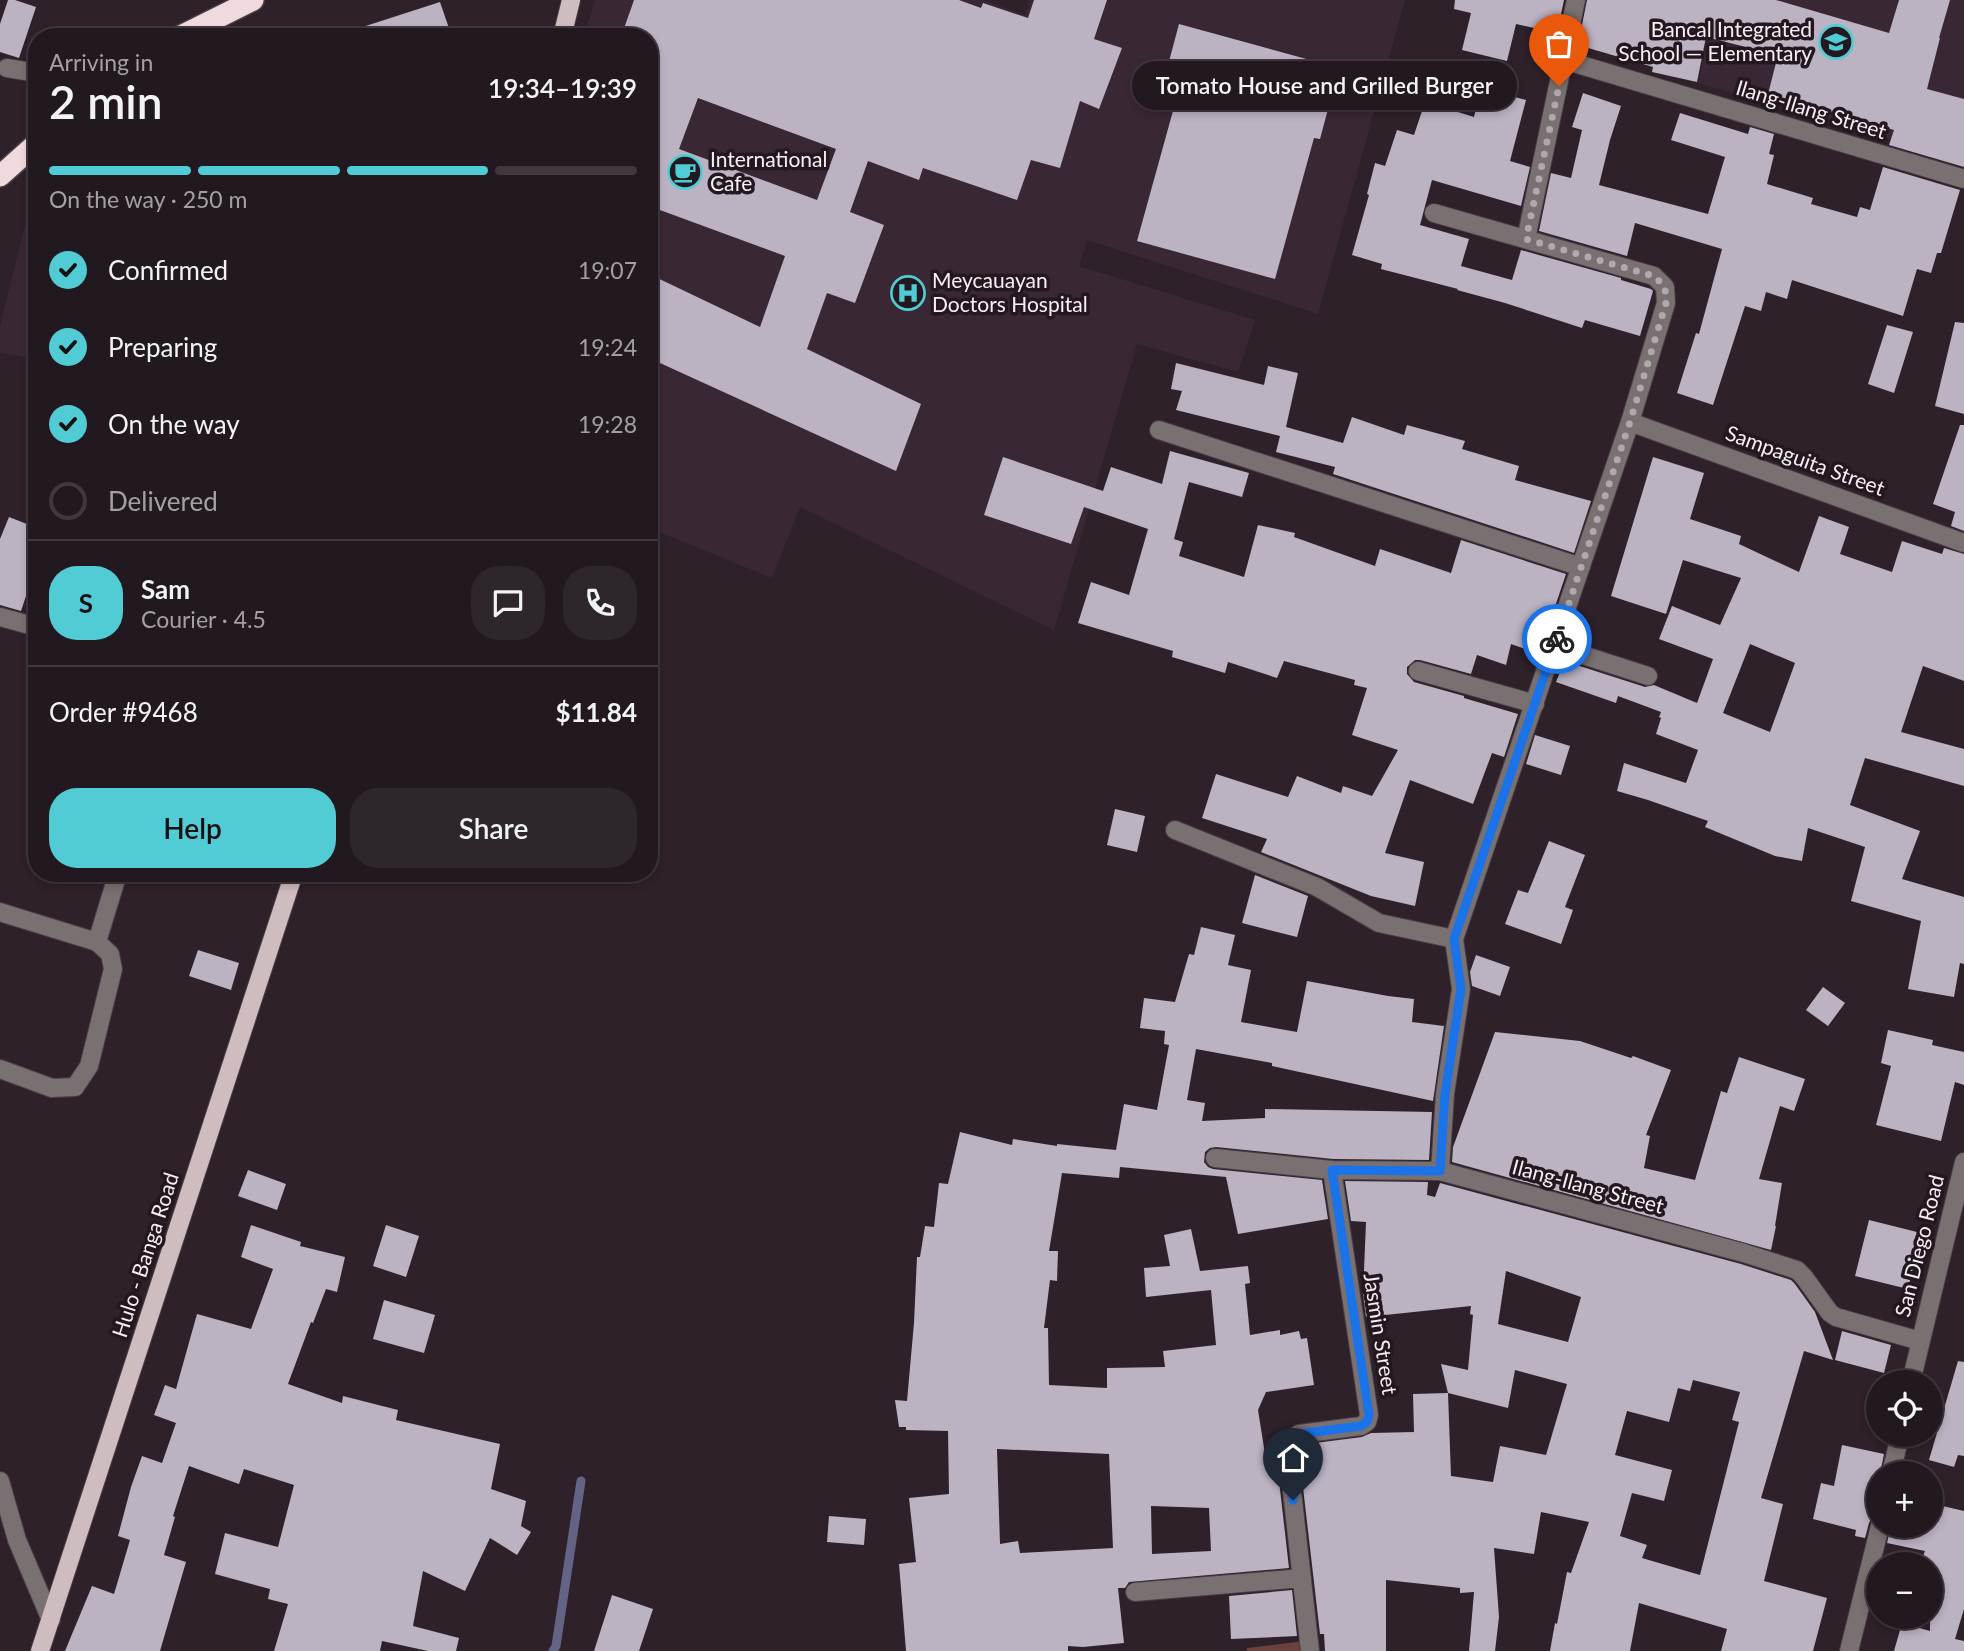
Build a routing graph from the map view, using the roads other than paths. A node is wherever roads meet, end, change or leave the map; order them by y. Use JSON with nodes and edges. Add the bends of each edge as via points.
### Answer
{"nodes":[{"id":1,"x":253,"y":0,"type":"edge"},
{"id":2,"x":571,"y":0,"type":"edge"},
{"id":3,"x":1576,"y":0,"type":"edge"},
{"id":4,"x":197,"y":28,"type":"edge"},
{"id":5,"x":564,"y":28,"type":"edge"},
{"id":6,"x":1564,"y":60,"type":"junction"},
{"id":7,"x":7,"y":68,"type":"dead end"},
{"id":8,"x":28,"y":72,"type":"edge"},
{"id":9,"x":28,"y":150,"type":"edge"},
{"id":10,"x":2,"y":170,"type":"edge"},
{"id":11,"x":1964,"y":179,"type":"edge"},
{"id":12,"x":1434,"y":214,"type":"dead end"},
{"id":13,"x":1526,"y":239,"type":"junction"},
{"id":14,"x":1630,"y":422,"type":"junction"},
{"id":15,"x":1159,"y":430,"type":"dead end"},
{"id":16,"x":1964,"y":543,"type":"edge"},
{"id":17,"x":1581,"y":567,"type":"junction"},
{"id":18,"x":0,"y":617,"type":"edge"},
{"id":19,"x":28,"y":625,"type":"edge"},
{"id":20,"x":1555,"y":646,"type":"junction"},
{"id":21,"x":1418,"y":671,"type":"dead end"},
{"id":22,"x":1648,"y":676,"type":"dead end"},
{"id":23,"x":1535,"y":704,"type":"junction"},
{"id":24,"x":1175,"y":830,"type":"dead end"},
{"id":25,"x":115,"y":882,"type":"edge"},
{"id":26,"x":291,"y":882,"type":"edge"},
{"id":27,"x":0,"y":912,"type":"edge"},
{"id":28,"x":1454,"y":939,"type":"junction"},
{"id":29,"x":97,"y":942,"type":"junction"},
{"id":30,"x":0,"y":1069,"type":"edge"},
{"id":31,"x":1215,"y":1157,"type":"dead end"},
{"id":32,"x":1964,"y":1162,"type":"edge"},
{"id":33,"x":1332,"y":1170,"type":"junction"},
{"id":34,"x":1440,"y":1171,"type":"junction"},
{"id":35,"x":1920,"y":1341,"type":"junction"},
{"id":36,"x":1914,"y":1370,"type":"edge"},
{"id":37,"x":0,"y":1481,"type":"edge"},
{"id":38,"x":1877,"y":1538,"type":"edge"},
{"id":39,"x":1302,"y":1578,"type":"junction"},
{"id":40,"x":1135,"y":1592,"type":"dead end"},
{"id":41,"x":51,"y":1620,"type":"junction"},
{"id":42,"x":40,"y":1651,"type":"edge"},
{"id":43,"x":1310,"y":1651,"type":"edge"},
{"id":44,"x":1849,"y":1651,"type":"edge"}],
"edges":[{"from":1,"to":4,"type":"highway"},
{"from":2,"to":5,"type":"main road"},
{"from":3,"to":6,"type":"street"},
{"from":6,"to":11,"type":"street","name":"Ilang-Ilang Street"},
{"from":6,"to":13,"type":"street"},
{"from":7,"to":8,"type":"street"},
{"from":9,"to":10,"type":"highway"},
{"from":12,"to":13,"type":"street"},
{"from":13,"to":14,"type":"street","via":[[1654,276],[1665,287],[1666,303]]},
{"from":14,"to":16,"type":"street","name":"Sampaguita Street"},
{"from":14,"to":17,"type":"street"},
{"from":15,"to":17,"type":"street"},
{"from":17,"to":20,"type":"street"},
{"from":18,"to":19,"type":"street"},
{"from":20,"to":22,"type":"street"},
{"from":20,"to":23,"type":"street"},
{"from":21,"to":23,"type":"street"},
{"from":23,"to":28,"type":"street"},
{"from":24,"to":28,"type":"street","via":[[1318,887],[1379,923]]},
{"from":25,"to":29,"type":"street"},
{"from":26,"to":41,"type":"main road","name":"Hulo - Banga Road"},
{"from":27,"to":29,"type":"street"},
{"from":28,"to":34,"type":"street","via":[[1461,989],[1445,1094]]},
{"from":29,"to":30,"type":"street","via":[[110,954],[113,969],[89,1066],[75,1087],[52,1088]]},
{"from":31,"to":33,"type":"street","name":"Ilang-Ilang Street"},
{"from":32,"to":35,"type":"street","name":"San Diego Road"},
{"from":33,"to":34,"type":"street","name":"Ilang-Ilang Street"},
{"from":33,"to":39,"type":"street","name":"Jasmin Street","via":[[1369,1415],[1361,1426],[1299,1434],[1287,1447]]},
{"from":34,"to":35,"type":"street","name":"Ilang-Ilang Street","via":[[1797,1270],[1836,1317]]},
{"from":35,"to":36,"type":"street","name":"San Diego Road"},
{"from":37,"to":41,"type":"street","via":[[17,1540]]},
{"from":38,"to":44,"type":"street"},
{"from":39,"to":40,"type":"street"},
{"from":39,"to":43,"type":"street","name":"Jasmin Street"},
{"from":41,"to":42,"type":"main road","name":"Hulo - Banga Road"}]}
